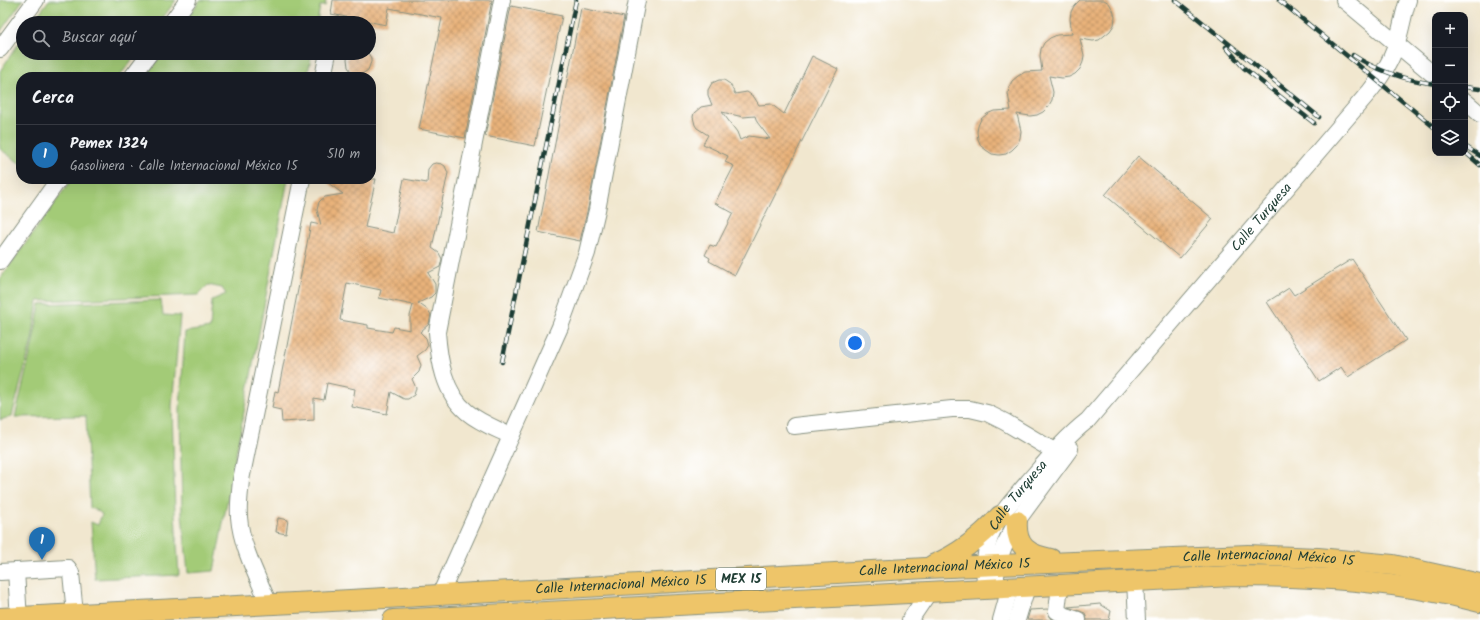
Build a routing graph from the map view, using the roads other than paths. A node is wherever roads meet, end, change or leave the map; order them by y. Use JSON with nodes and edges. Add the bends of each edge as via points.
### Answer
{"nodes":[{"id":1,"x":36,"y":0,"type":"edge"},
{"id":2,"x":188,"y":0,"type":"edge"},
{"id":3,"x":502,"y":0,"type":"edge"},
{"id":4,"x":637,"y":0,"type":"edge"},
{"id":5,"x":1344,"y":0,"type":"edge"},
{"id":6,"x":1408,"y":0,"type":"edge"},
{"id":7,"x":24,"y":16,"type":"edge"},
{"id":8,"x":176,"y":16,"type":"edge"},
{"id":9,"x":16,"y":27,"type":"edge"},
{"id":10,"x":1397,"y":44,"type":"junction"},
{"id":11,"x":0,"y":49,"type":"edge"},
{"id":12,"x":145,"y":60,"type":"edge"},
{"id":13,"x":327,"y":60,"type":"edge"},
{"id":14,"x":136,"y":72,"type":"edge"},
{"id":15,"x":324,"y":72,"type":"edge"},
{"id":16,"x":1432,"y":73,"type":"edge"},
{"id":17,"x":1468,"y":104,"type":"edge"},
{"id":18,"x":1480,"y":114,"type":"edge"},
{"id":19,"x":55,"y":184,"type":"edge"},
{"id":20,"x":301,"y":184,"type":"edge"},
{"id":21,"x":0,"y":261,"type":"edge"},
{"id":22,"x":794,"y":426,"type":"dead end"},
{"id":23,"x":511,"y":436,"type":"junction"},
{"id":24,"x":1059,"y":454,"type":"junction"},
{"id":25,"x":1009,"y":519,"type":"junction"},
{"id":26,"x":1071,"y":562,"type":"junction"},
{"id":27,"x":990,"y":565,"type":"junction"},
{"id":28,"x":926,"y":568,"type":"junction"},
{"id":29,"x":16,"y":571,"type":"junction"},
{"id":30,"x":0,"y":572,"type":"edge"},
{"id":31,"x":1135,"y":580,"type":"junction"},
{"id":32,"x":1480,"y":584,"type":"edge"},
{"id":33,"x":1060,"y":585,"type":"junction"},
{"id":34,"x":1004,"y":588,"type":"junction"},
{"id":35,"x":929,"y":592,"type":"junction"},
{"id":36,"x":440,"y":595,"type":"junction"},
{"id":37,"x":1480,"y":602,"type":"edge"},
{"id":38,"x":269,"y":604,"type":"junction"},
{"id":39,"x":75,"y":614,"type":"junction"},
{"id":40,"x":627,"y":614,"type":"edge"},
{"id":41,"x":13,"y":618,"type":"edge"},
{"id":42,"x":394,"y":620,"type":"edge"},
{"id":43,"x":910,"y":620,"type":"edge"},
{"id":44,"x":1001,"y":620,"type":"edge"},
{"id":45,"x":1017,"y":620,"type":"edge"},
{"id":46,"x":1078,"y":620,"type":"edge"},
{"id":47,"x":1137,"y":620,"type":"edge"}],
"edges":[{"from":1,"to":7,"type":"street"},
{"from":2,"to":8,"type":"street"},
{"from":3,"to":23,"type":"street","via":[[437,332],[438,350],[448,386],[458,401],[466,412]]},
{"from":4,"to":23,"type":"street","via":[[587,253],[560,327]]},
{"from":5,"to":10,"type":"street"},
{"from":6,"to":10,"type":"street","name":"Calle Turquesa"},
{"from":9,"to":11,"type":"street"},
{"from":10,"to":16,"type":"street"},
{"from":10,"to":24,"type":"street","name":"Calle Turquesa","via":[[1384,71],[1370,91],[1088,420],[1075,431]]},
{"from":12,"to":14,"type":"street"},
{"from":13,"to":15,"type":"street"},
{"from":17,"to":18,"type":"street"},
{"from":19,"to":21,"type":"street"},
{"from":20,"to":38,"type":"street","via":[[238,501],[239,519],[248,554]]},
{"from":22,"to":24,"type":"street","via":[[970,409],[987,413],[1005,422]]},
{"from":23,"to":36,"type":"street"},
{"from":24,"to":25,"type":"street","name":"Calle Turquesa"},
{"from":25,"to":26,"type":"main road","via":[[1024,548],[1033,555]]},
{"from":25,"to":27,"type":"street","name":"Calle Turquesa","via":[[1004,546]]},
{"from":25,"to":28,"type":"main road","via":[[984,533],[967,548],[947,560]]},
{"from":26,"to":27,"type":"main road","name":"Calle Internacional México 15","number":"MEX 15"},
{"from":26,"to":32,"type":"main road","name":"Calle Internacional México 15","number":"MEX 15","via":[[1199,556],[1282,556],[1393,566]]},
{"from":27,"to":28,"type":"main road","name":"Calle Internacional México 15","number":"MEX 15"},
{"from":27,"to":34,"type":"street","name":"Calle Turquesa"},
{"from":28,"to":36,"type":"main road","name":"Calle Internacional México 15","number":"MEX 15"},
{"from":29,"to":30,"type":"street"},
{"from":29,"to":39,"type":"street","via":[[68,568]]},
{"from":29,"to":41,"type":"street"},
{"from":31,"to":33,"type":"main road","name":"Calle Internacional México 15","number":"MEX 15"},
{"from":31,"to":37,"type":"main road","name":"Calle Internacional México 15","number":"MEX 15","via":[[1298,576],[1390,585]]},
{"from":31,"to":47,"type":"street"},
{"from":33,"to":34,"type":"main road","name":"Calle Internacional México 15","number":"MEX 15"},
{"from":33,"to":46,"type":"street","via":[[1058,611]]},
{"from":34,"to":35,"type":"main road","name":"Calle Internacional México 15","number":"MEX 15"},
{"from":34,"to":44,"type":"street"},
{"from":34,"to":45,"type":"street"},
{"from":35,"to":40,"type":"main road","name":"Calle Internacional México 15","number":"MEX 15"},
{"from":35,"to":43,"type":"street"},
{"from":36,"to":38,"type":"main road","name":"Calle Internacional México 15","number":"MEX 15"},
{"from":38,"to":39,"type":"main road","name":"Calle Internacional México 15","number":"MEX 15"},
{"from":39,"to":41,"type":"main road","name":"Calle Internacional México 15","number":"MEX 15"},
{"from":40,"to":42,"type":"main road","name":"Calle Internacional México 15","number":"MEX 15"}]}
